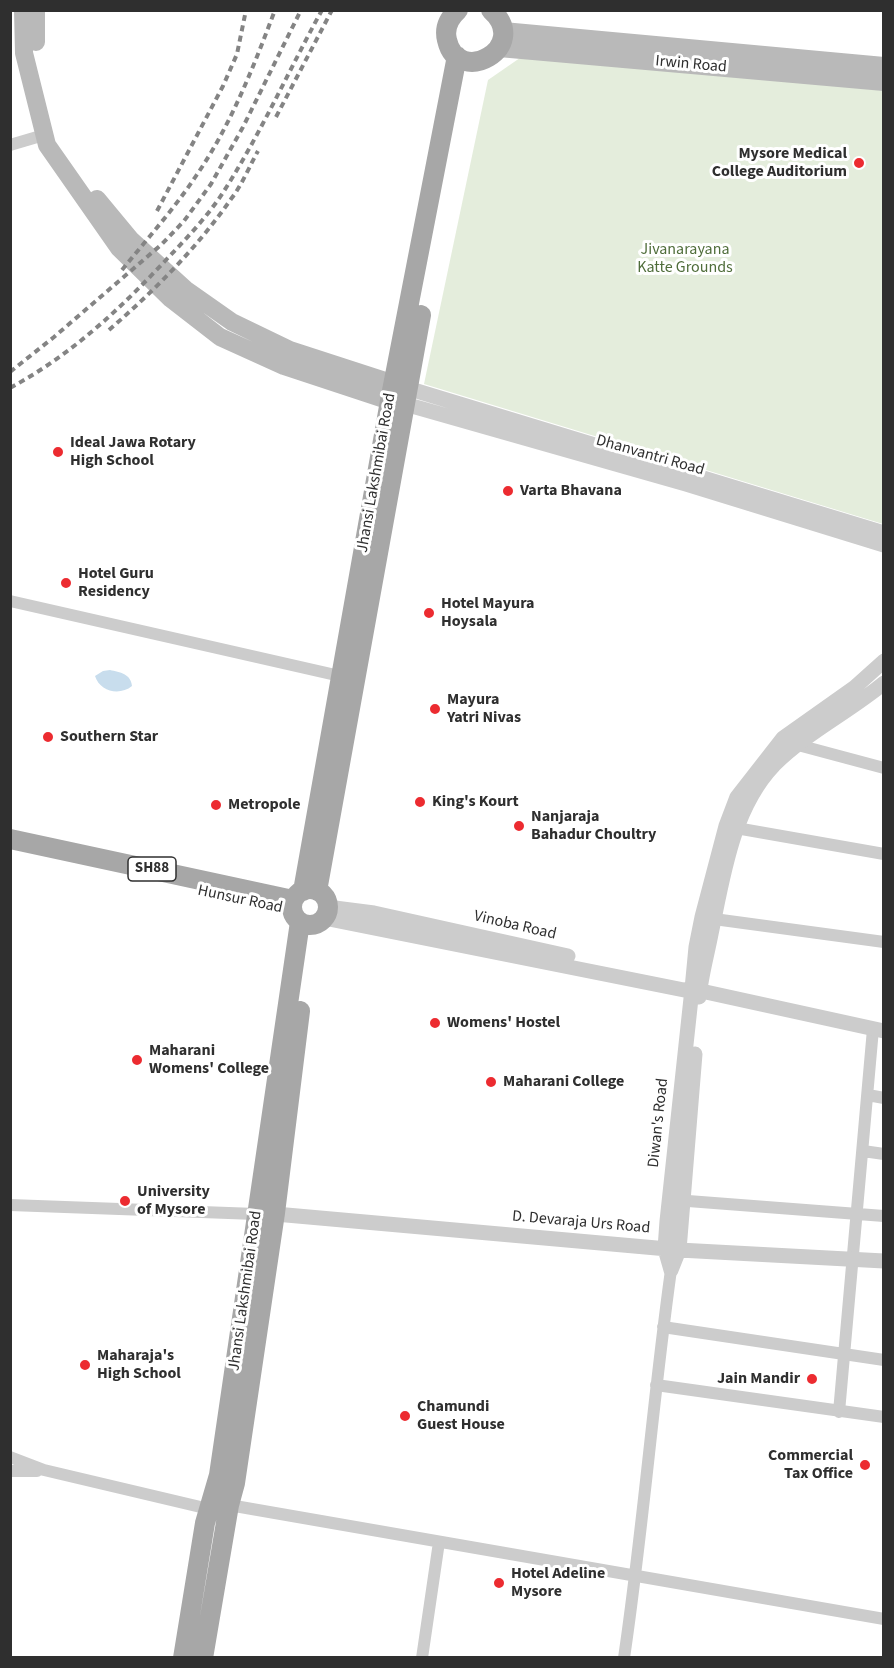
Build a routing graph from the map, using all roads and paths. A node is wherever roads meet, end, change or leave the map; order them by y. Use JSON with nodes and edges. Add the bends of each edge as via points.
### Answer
{"nodes":[{"id":1,"x":23,"y":10,"type":"edge"},
{"id":2,"x":36,"y":10,"type":"edge"},
{"id":3,"x":458,"y":10,"type":"edge"},
{"id":4,"x":491,"y":10,"type":"edge"},
{"id":5,"x":501,"y":40,"type":"junction"},
{"id":6,"x":463,"y":59,"type":"junction"},
{"id":7,"x":884,"y":66,"type":"edge"},
{"id":8,"x":884,"y":82,"type":"edge"},
{"id":9,"x":44,"y":135,"type":"junction"},
{"id":10,"x":10,"y":145,"type":"edge"},
{"id":11,"x":399,"y":395,"type":"junction"},
{"id":12,"x":687,"y":479,"type":"junction"},
{"id":13,"x":884,"y":533,"type":"edge"},
{"id":14,"x":884,"y":545,"type":"edge"},
{"id":15,"x":10,"y":601,"type":"edge"},
{"id":16,"x":884,"y":661,"type":"edge"},
{"id":17,"x":340,"y":676,"type":"junction"},
{"id":18,"x":884,"y":683,"type":"edge"},
{"id":19,"x":798,"y":745,"type":"junction"},
{"id":20,"x":884,"y":768,"type":"edge"},
{"id":21,"x":736,"y":828,"type":"junction"},
{"id":22,"x":10,"y":839,"type":"edge"},
{"id":23,"x":10,"y":852,"type":"edge"},
{"id":24,"x":884,"y":854,"type":"edge"},
{"id":25,"x":308,"y":908,"type":"junction"},
{"id":26,"x":714,"y":919,"type":"junction"},
{"id":27,"x":884,"y":942,"type":"edge"},
{"id":28,"x":696,"y":990,"type":"junction"},
{"id":29,"x":878,"y":1030,"type":"edge"},
{"id":30,"x":868,"y":1095,"type":"junction"},
{"id":31,"x":884,"y":1098,"type":"edge"},
{"id":32,"x":863,"y":1151,"type":"junction"},
{"id":33,"x":884,"y":1154,"type":"edge"},
{"id":34,"x":676,"y":1200,"type":"junction"},
{"id":35,"x":10,"y":1205,"type":"edge"},
{"id":36,"x":266,"y":1213,"type":"junction"},
{"id":37,"x":857,"y":1215,"type":"junction"},
{"id":38,"x":884,"y":1216,"type":"edge"},
{"id":39,"x":672,"y":1250,"type":"junction"},
{"id":40,"x":854,"y":1260,"type":"junction"},
{"id":41,"x":884,"y":1261,"type":"edge"},
{"id":42,"x":671,"y":1270,"type":"joint"},
{"id":43,"x":663,"y":1327,"type":"junction"},
{"id":44,"x":846,"y":1353,"type":"junction"},
{"id":45,"x":884,"y":1360,"type":"edge"},
{"id":46,"x":656,"y":1385,"type":"junction"},
{"id":47,"x":839,"y":1412,"type":"junction"},
{"id":48,"x":884,"y":1417,"type":"edge"},
{"id":49,"x":10,"y":1457,"type":"edge"},
{"id":50,"x":44,"y":1470,"type":"junction"},
{"id":51,"x":10,"y":1472,"type":"edge"},
{"id":52,"x":229,"y":1505,"type":"junction"},
{"id":53,"x":209,"y":1509,"type":"junction"},
{"id":54,"x":439,"y":1542,"type":"junction"},
{"id":55,"x":636,"y":1576,"type":"junction"},
{"id":56,"x":884,"y":1619,"type":"edge"},
{"id":57,"x":183,"y":1658,"type":"edge"},
{"id":58,"x":203,"y":1658,"type":"edge"},
{"id":59,"x":422,"y":1658,"type":"edge"},
{"id":60,"x":624,"y":1658,"type":"edge"}],
"edges":[{"from":1,"to":9,"type":"main road","via":[[24,53]]},
{"from":2,"to":11,"type":"main road","via":[[36,52],[58,141],[102,207],[131,240],[185,289],[232,321],[290,350]]},
{"from":3,"to":6,"type":"main road","via":[[446,32],[451,50]]},
{"from":4,"to":5,"type":"main road","via":[[498,17]]},
{"from":5,"to":6,"type":"main road","via":[[486,60]]},
{"from":5,"to":7,"type":"main road","name":"Irwin Road"},
{"from":5,"to":8,"type":"main road","name":"Irwin Road"},
{"from":6,"to":11,"type":"main road","name":"Jhansi Lakshmibai Road"},
{"from":9,"to":10,"type":"street"},
{"from":9,"to":11,"type":"main road","via":[[118,248],[171,299],[220,337],[276,362]]},
{"from":11,"to":12,"type":"street","name":"Dhanvantri Road"},
{"from":11,"to":17,"type":"main road","name":"Jhansi Lakshmibai Road"},
{"from":11,"to":25,"type":"main road","name":"Jhansi Lakshmibai Road"},
{"from":12,"to":13,"type":"street","name":"Dhanvantri Road"},
{"from":12,"to":14,"type":"street","name":"Dhanvantri Road"},
{"from":15,"to":17,"type":"street"},
{"from":16,"to":28,"type":"street","name":"Diwan's Road","via":[[855,687],[783,738],[737,797],[702,917],[696,947]]},
{"from":17,"to":25,"type":"main road","name":"Jhansi Lakshmibai Road"},
{"from":18,"to":19,"type":"street"},
{"from":19,"to":20,"type":"street"},
{"from":19,"to":21,"type":"street","via":[[760,783]]},
{"from":21,"to":24,"type":"street"},
{"from":21,"to":26,"type":"street"},
{"from":22,"to":25,"type":"main road","number":"SH88"},
{"from":23,"to":25,"type":"main road","name":"Hunsur Road"},
{"from":25,"to":28,"type":"street","name":"Vinoba Road","via":[[374,913],[686,982]]},
{"from":25,"to":36,"type":"main road","name":"Jhansi Lakshmibai Road"},
{"from":26,"to":27,"type":"street"},
{"from":26,"to":28,"type":"street"},
{"from":28,"to":29,"type":"street","name":"Vinoba Road"},
{"from":28,"to":34,"type":"street","name":"Diwan's Road"},
{"from":29,"to":30,"type":"street"},
{"from":30,"to":31,"type":"street"},
{"from":30,"to":32,"type":"street"},
{"from":32,"to":33,"type":"street"},
{"from":32,"to":37,"type":"street"},
{"from":34,"to":37,"type":"street"},
{"from":34,"to":39,"type":"street","name":"Diwan's Road"},
{"from":35,"to":36,"type":"street"},
{"from":36,"to":39,"type":"street","name":"D. Devaraja Urs Road"},
{"from":36,"to":52,"type":"main road","name":"Jhansi Lakshmibai Road","via":[[235,1483]]},
{"from":36,"to":53,"type":"main road","name":"Jhansi Lakshmibai Road","via":[[219,1475]]},
{"from":37,"to":38,"type":"street"},
{"from":37,"to":40,"type":"street"},
{"from":39,"to":40,"type":"street","name":"D. Devaraja Urs Road"},
{"from":39,"to":42,"type":"street","name":"Diwan's Road"},
{"from":40,"to":41,"type":"street","name":"D. Devaraja Urs Road"},
{"from":40,"to":44,"type":"street"},
{"from":42,"to":43,"type":"street"},
{"from":43,"to":44,"type":"street"},
{"from":43,"to":46,"type":"street"},
{"from":44,"to":45,"type":"street"},
{"from":44,"to":47,"type":"street"},
{"from":46,"to":47,"type":"street"},
{"from":46,"to":55,"type":"street"},
{"from":47,"to":48,"type":"street"},
{"from":49,"to":50,"type":"street"},
{"from":50,"to":51,"type":"street"},
{"from":50,"to":53,"type":"street"},
{"from":52,"to":53,"type":"street"},
{"from":52,"to":54,"type":"street"},
{"from":52,"to":58,"type":"main road","name":"Jhansi Lakshmibai Road"},
{"from":53,"to":57,"type":"main road","name":"Jhansi Lakshmibai Road"},
{"from":54,"to":55,"type":"street"},
{"from":54,"to":59,"type":"street"},
{"from":55,"to":56,"type":"street"},
{"from":55,"to":60,"type":"street"}]}
